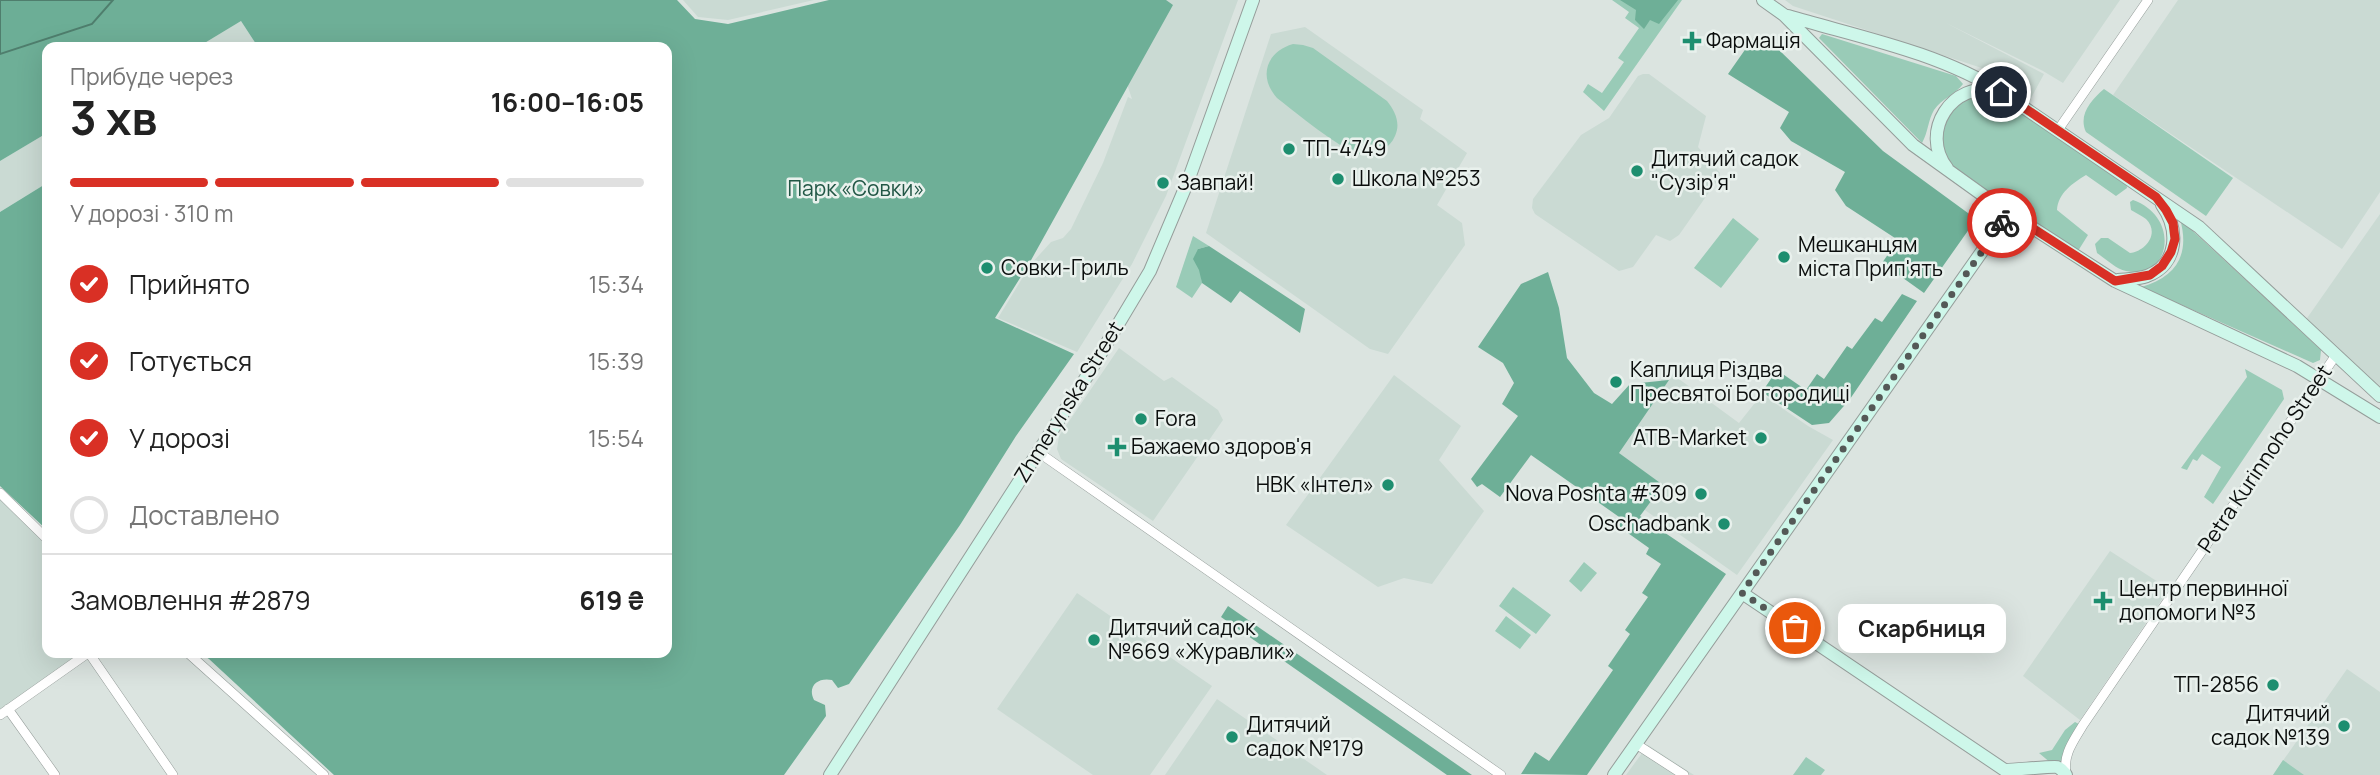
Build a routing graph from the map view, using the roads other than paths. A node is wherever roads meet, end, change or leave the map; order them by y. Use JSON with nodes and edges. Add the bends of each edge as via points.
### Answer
{"nodes":[{"id":1,"x":1253,"y":0,"type":"edge"},
{"id":2,"x":1763,"y":0,"type":"edge"},
{"id":3,"x":2148,"y":0,"type":"edge"},
{"id":4,"x":1784,"y":15,"type":"junction"},
{"id":5,"x":2001,"y":92,"type":"junction"},
{"id":6,"x":2058,"y":130,"type":"junction"},
{"id":7,"x":1949,"y":171,"type":"junction"},
{"id":8,"x":2156,"y":197,"type":"junction"},
{"id":9,"x":2009,"y":213,"type":"junction"},
{"id":10,"x":2115,"y":281,"type":"junction"},
{"id":11,"x":2336,"y":355,"type":"junction"},
{"id":12,"x":2319,"y":379,"type":"junction"},
{"id":13,"x":2380,"y":396,"type":"edge"},
{"id":14,"x":2380,"y":417,"type":"edge"},
{"id":15,"x":1038,"y":452,"type":"junction"},
{"id":16,"x":0,"y":492,"type":"edge"},
{"id":17,"x":42,"y":534,"type":"edge"},
{"id":18,"x":1742,"y":593,"type":"junction"},
{"id":19,"x":81,"y":658,"type":"edge"},
{"id":20,"x":91,"y":658,"type":"edge"},
{"id":21,"x":194,"y":658,"type":"edge"},
{"id":22,"x":4,"y":712,"type":"edge"},
{"id":23,"x":1636,"y":744,"type":"junction"},
{"id":24,"x":2038,"y":772,"type":"edge"},
{"id":25,"x":2009,"y":773,"type":"edge"},
{"id":26,"x":55,"y":775,"type":"edge"},
{"id":27,"x":173,"y":775,"type":"edge"},
{"id":28,"x":324,"y":775,"type":"edge"},
{"id":29,"x":830,"y":775,"type":"edge"},
{"id":30,"x":1501,"y":775,"type":"edge"},
{"id":31,"x":1614,"y":775,"type":"edge"},
{"id":32,"x":1684,"y":775,"type":"edge"},
{"id":33,"x":2066,"y":775,"type":"edge"}],
"edges":[{"from":1,"to":15,"type":"main road","name":"Zhmerynska Street","via":[[1159,252]]},
{"from":2,"to":4,"type":"main road"},
{"from":3,"to":6,"type":"street"},
{"from":4,"to":5,"type":"main road","via":[[1945,62]]},
{"from":4,"to":7,"type":"main road","via":[[1913,145]]},
{"from":5,"to":6,"type":"main road"},
{"from":5,"to":7,"type":"main road","via":[[1972,91],[1954,100],[1941,115],[1937,145]]},
{"from":6,"to":8,"type":"main road"},
{"from":7,"to":9,"type":"main road"},
{"from":8,"to":10,"type":"main road","via":[[2173,223],[2171,252],[2150,275]]},
{"from":8,"to":11,"type":"main road","via":[[2199,227]]},
{"from":9,"to":10,"type":"main road"},
{"from":9,"to":18,"type":"main road"},
{"from":10,"to":12,"type":"main road"},
{"from":11,"to":12,"type":"street","name":"Petra Kurinnoho Street"},
{"from":11,"to":13,"type":"main road"},
{"from":12,"to":14,"type":"main road"},
{"from":12,"to":33,"type":"street","name":"Petra Kurinnoho Street","via":[[2083,725],[2067,751]]},
{"from":15,"to":29,"type":"main road","name":"Zhmerynska Street"},
{"from":15,"to":30,"type":"street"},
{"from":16,"to":17,"type":"street"},
{"from":18,"to":23,"type":"main road"},
{"from":18,"to":25,"type":"main road"},
{"from":19,"to":22,"type":"street"},
{"from":20,"to":27,"type":"street"},
{"from":21,"to":28,"type":"street"},
{"from":22,"to":26,"type":"street"},
{"from":23,"to":31,"type":"main road"},
{"from":23,"to":32,"type":"street"},
{"from":24,"to":25,"type":"main road"},
{"from":24,"to":33,"type":"main road","via":[[2046,766]]}]}
